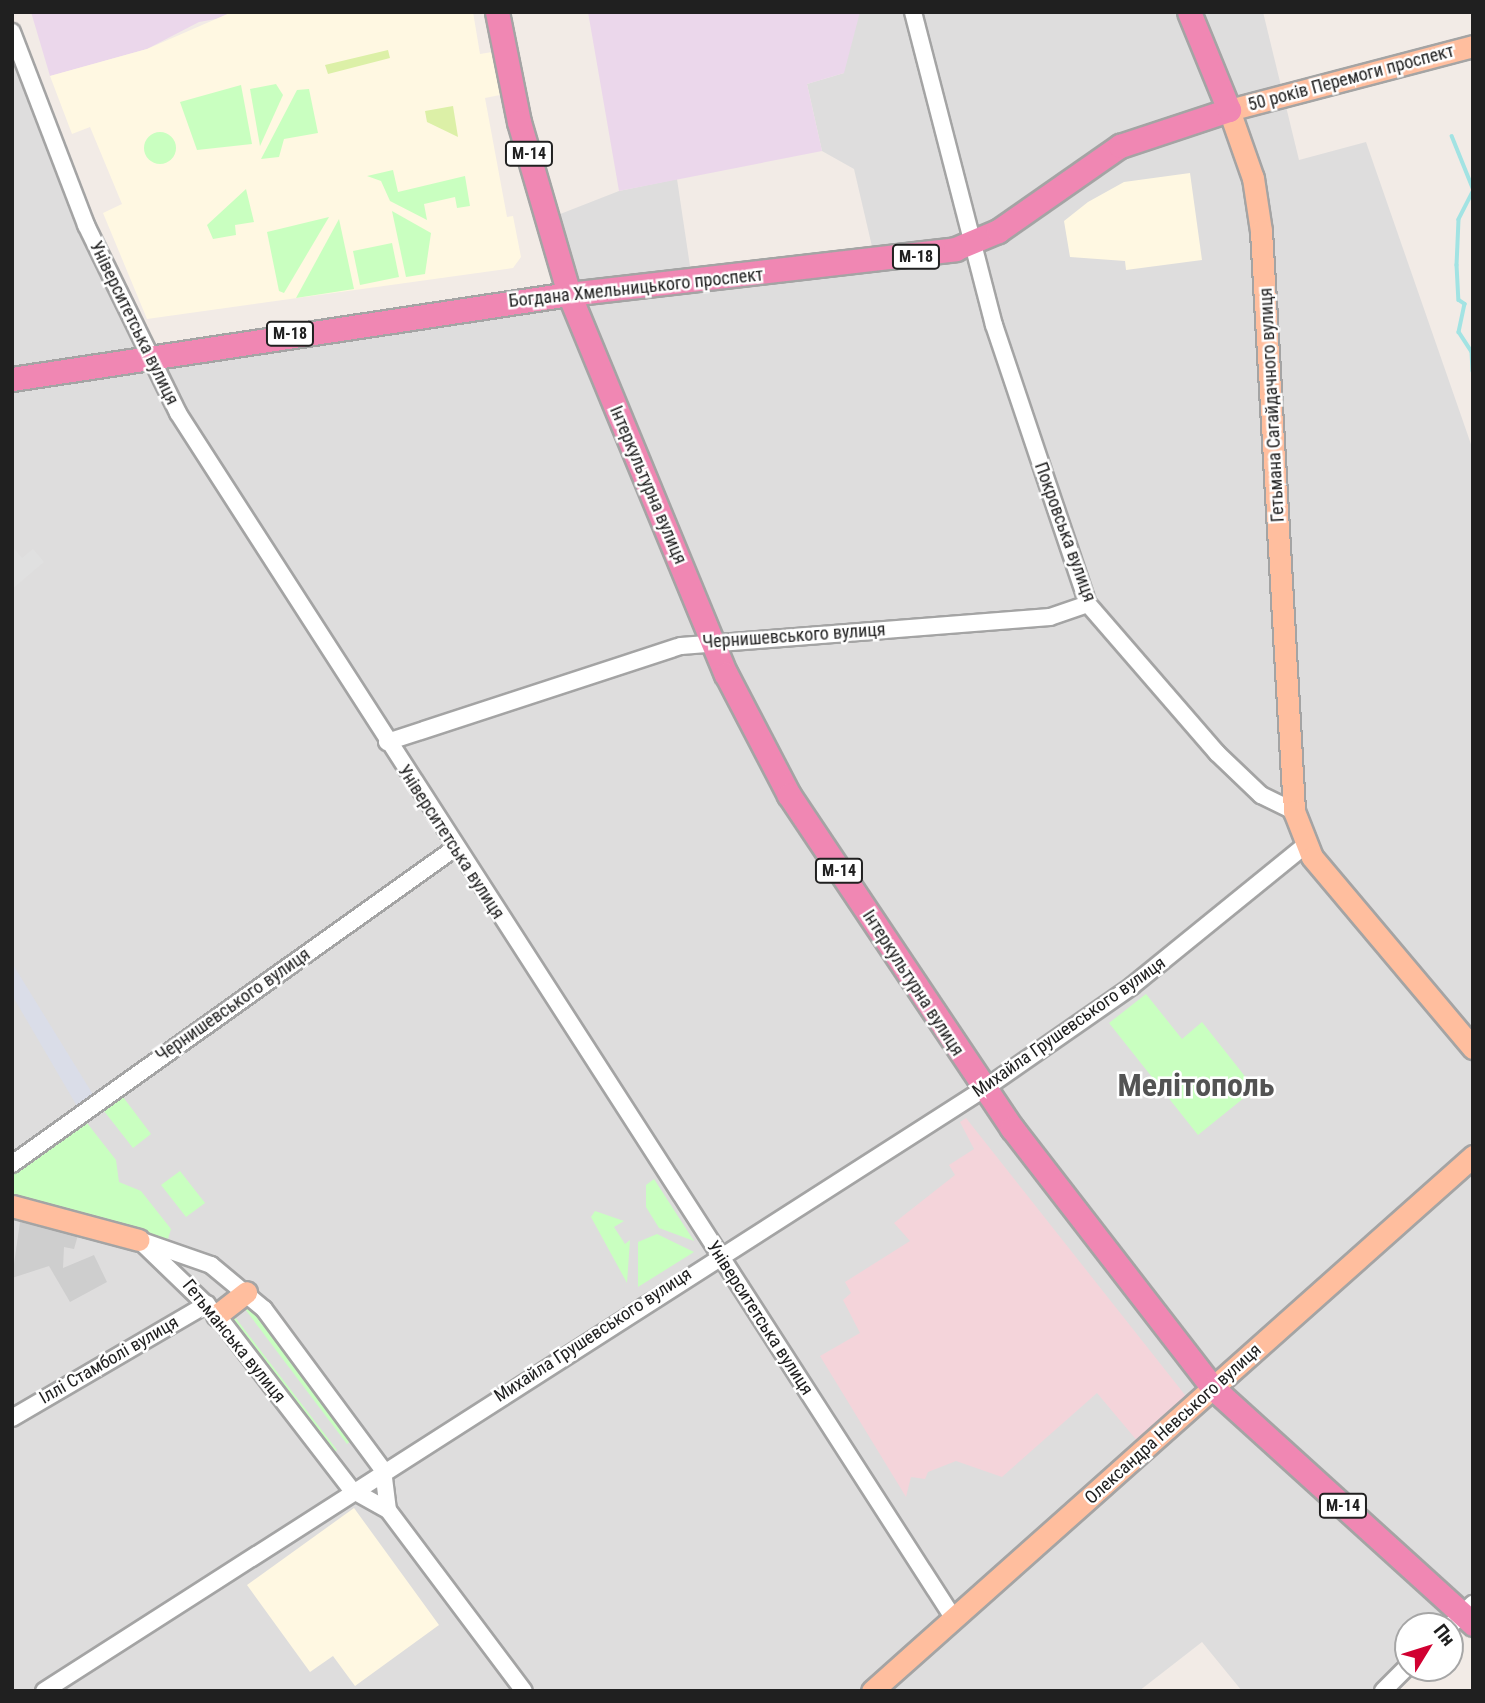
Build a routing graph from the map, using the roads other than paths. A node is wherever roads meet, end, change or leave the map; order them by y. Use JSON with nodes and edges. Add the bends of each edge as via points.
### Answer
{"nodes":[{"id":1,"x":497,"y":12,"type":"edge"},
{"id":2,"x":913,"y":12,"type":"edge"},
{"id":3,"x":1188,"y":12,"type":"edge"},
{"id":4,"x":12,"y":32,"type":"edge"},
{"id":5,"x":1473,"y":46,"type":"edge"},
{"id":6,"x":18,"y":78,"type":"edge"},
{"id":7,"x":1228,"y":110,"type":"junction"},
{"id":8,"x":976,"y":241,"type":"junction"},
{"id":9,"x":569,"y":294,"type":"junction"},
{"id":10,"x":146,"y":355,"type":"junction"},
{"id":11,"x":12,"y":379,"type":"edge"},
{"id":12,"x":1088,"y":604,"type":"junction"},
{"id":13,"x":715,"y":640,"type":"junction"},
{"id":14,"x":387,"y":742,"type":"junction"},
{"id":15,"x":1294,"y":811,"type":"junction"},
{"id":16,"x":1304,"y":846,"type":"junction"},
{"id":17,"x":455,"y":848,"type":"junction"},
{"id":18,"x":1473,"y":1048,"type":"edge"},
{"id":19,"x":984,"y":1089,"type":"junction"},
{"id":20,"x":1473,"y":1157,"type":"edge"},
{"id":21,"x":12,"y":1164,"type":"edge"},
{"id":22,"x":12,"y":1206,"type":"edge"},
{"id":23,"x":139,"y":1240,"type":"junction"},
{"id":24,"x":719,"y":1254,"type":"junction"},
{"id":25,"x":246,"y":1292,"type":"junction"},
{"id":26,"x":212,"y":1309,"type":"junction"},
{"id":27,"x":1213,"y":1388,"type":"junction"},
{"id":28,"x":12,"y":1418,"type":"edge"},
{"id":29,"x":383,"y":1470,"type":"junction"},
{"id":30,"x":352,"y":1490,"type":"junction"},
{"id":31,"x":388,"y":1510,"type":"junction"},
{"id":32,"x":1459,"y":1612,"type":"edge"},
{"id":33,"x":954,"y":1619,"type":"junction"},
{"id":34,"x":44,"y":1691,"type":"edge"},
{"id":35,"x":524,"y":1691,"type":"edge"},
{"id":36,"x":872,"y":1691,"type":"edge"}],
"edges":[{"from":1,"to":9,"type":"highway","name":"Інтеркультурна вулиця","number":"М-14","via":[[519,122]]},
{"from":2,"to":8,"type":"street","name":"Покровська вулиця"},
{"from":3,"to":7,"type":"highway","name":"Гетьмана Сагайдачного вулиця"},
{"from":4,"to":6,"type":"street","name":"Університетська вулиця"},
{"from":5,"to":7,"type":"main road","name":"50 років Перемоги проспект"},
{"from":6,"to":10,"type":"street","name":"Університетська вулиця"},
{"from":7,"to":8,"type":"highway","name":"Богдана Хмельницького проспект","number":"М-18","via":[[1120,146]]},
{"from":7,"to":15,"type":"main road","name":"Гетьмана Сагайдачного вулиця","via":[[1253,178],[1261,231]]},
{"from":8,"to":9,"type":"highway","name":"Богдана Хмельницького проспект","number":"М-18","via":[[904,259]]},
{"from":8,"to":12,"type":"street","name":"Покровська вулиця","via":[[994,325]]},
{"from":9,"to":10,"type":"highway","name":"Богдана Хмельницького проспект","number":"М-18"},
{"from":9,"to":13,"type":"highway","name":"Інтеркультурна вулиця","number":"М-14"},
{"from":10,"to":11,"type":"highway","name":"Богдана Хмельницького проспект","number":"М-18"},
{"from":10,"to":14,"type":"street","name":"Університетська вулиця"},
{"from":12,"to":13,"type":"street","name":"Чернишевського вулиця","via":[[1050,617]]},
{"from":12,"to":15,"type":"street","name":"Покровська вулиця","via":[[1210,745],[1261,795]]},
{"from":13,"to":14,"type":"street","name":"Чернишевського вулиця"},
{"from":13,"to":19,"type":"highway","name":"Інтеркультурна вулиця","number":"М-14","via":[[789,795]]},
{"from":14,"to":17,"type":"street","name":"Університетська вулиця"},
{"from":15,"to":16,"type":"main road"},
{"from":16,"to":18,"type":"main road"},
{"from":16,"to":19,"type":"street","name":"Михайла Грушевського вулиця","via":[[1132,986]]},
{"from":17,"to":21,"type":"street","name":"Чернишевського вулиця"},
{"from":17,"to":24,"type":"street","name":"Університетська вулиця"},
{"from":19,"to":24,"type":"street","name":"Михайла Грушевського вулиця"},
{"from":19,"to":27,"type":"highway","name":"Інтеркультурна вулиця","number":"М-14"},
{"from":20,"to":27,"type":"main road","name":"Олександра Невського вулиця"},
{"from":22,"to":23,"type":"main road"},
{"from":23,"to":25,"type":"street","name":"Гетьманська вулиця","via":[[211,1265]]},
{"from":23,"to":26,"type":"street","name":"Гетьманська вулиця"},
{"from":24,"to":29,"type":"street","name":"Михайла Грушевського вулиця"},
{"from":24,"to":33,"type":"street","name":"Університетська вулиця"},
{"from":25,"to":26,"type":"main road"},
{"from":25,"to":29,"type":"street","name":"Гетьманська вулиця"},
{"from":26,"to":28,"type":"street","name":"Іллі Стамболі вулиця"},
{"from":26,"to":30,"type":"street","name":"Гетьманська вулиця"},
{"from":27,"to":32,"type":"highway","name":"Інтеркультурна вулиця","number":"М-14"},
{"from":27,"to":33,"type":"main road","name":"Олександра Невського вулиця"},
{"from":29,"to":30,"type":"street","name":"Михайла Грушевського вулиця"},
{"from":29,"to":31,"type":"street","name":"Гетьманська вулиця"},
{"from":30,"to":31,"type":"street","name":"Гетьманська вулиця"},
{"from":30,"to":34,"type":"street","name":"Михайла Грушевського вулиця"},
{"from":31,"to":35,"type":"street","name":"Гетьманська вулиця"},
{"from":33,"to":36,"type":"main road","name":"Олександра Невського вулиця"}]}
